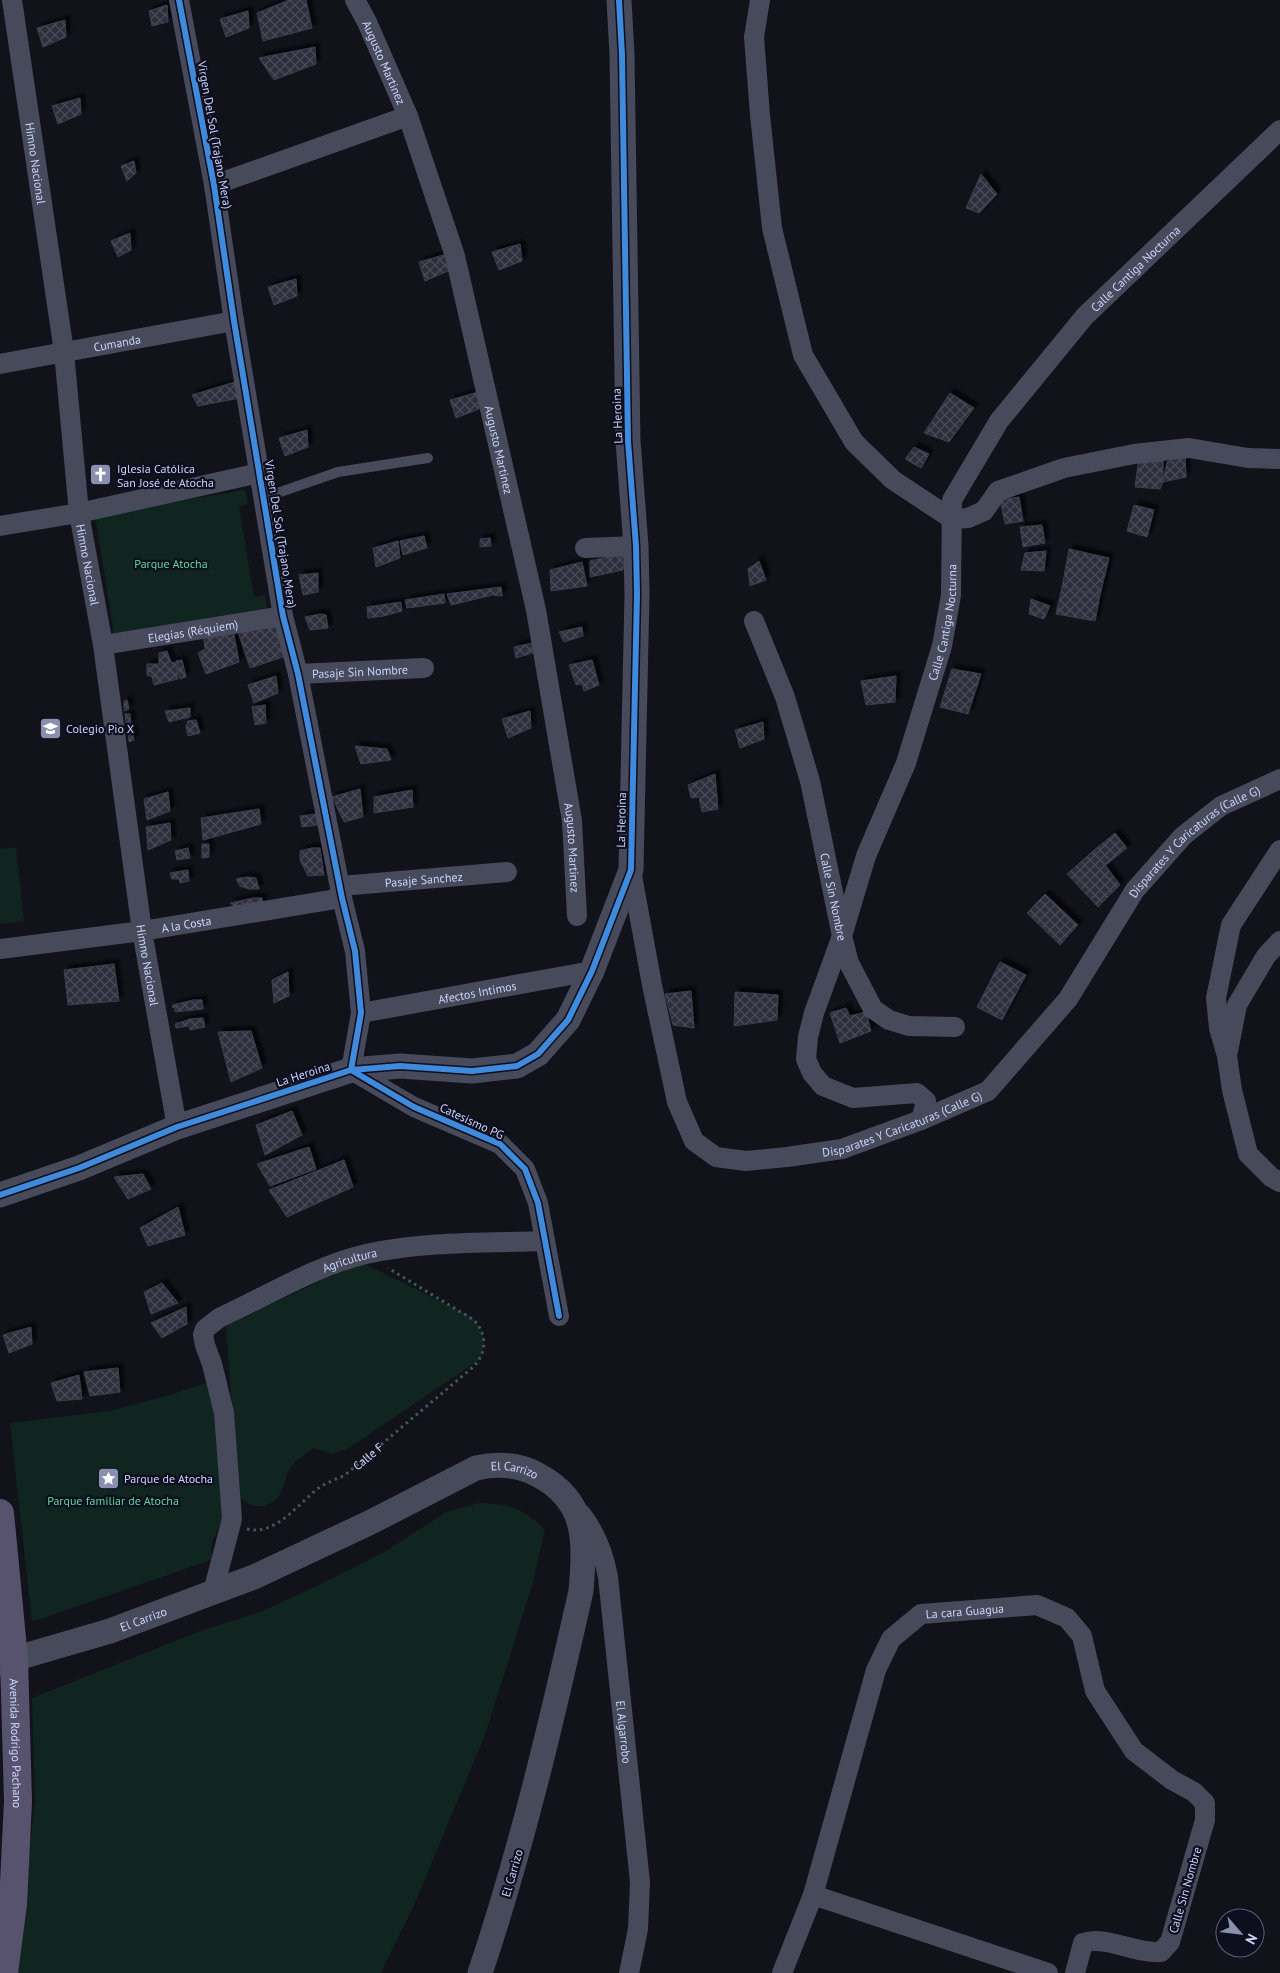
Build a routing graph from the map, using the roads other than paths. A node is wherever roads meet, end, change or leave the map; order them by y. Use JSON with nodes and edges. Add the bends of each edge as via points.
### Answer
{"nodes":[{"id":1,"x":12,"y":0,"type":"edge"},
{"id":2,"x":179,"y":0,"type":"edge"},
{"id":3,"x":355,"y":0,"type":"edge"},
{"id":4,"x":619,"y":0,"type":"edge"},
{"id":5,"x":760,"y":0,"type":"edge"},
{"id":6,"x":408,"y":116,"type":"junction"},
{"id":7,"x":1280,"y":130,"type":"edge"},
{"id":8,"x":214,"y":185,"type":"junction"},
{"id":9,"x":234,"y":321,"type":"junction"},
{"id":10,"x":64,"y":352,"type":"junction"},
{"id":11,"x":0,"y":364,"type":"edge"},
{"id":12,"x":428,"y":458,"type":"dead end"},
{"id":13,"x":1280,"y":458,"type":"edge"},
{"id":14,"x":259,"y":473,"type":"junction"},
{"id":15,"x":264,"y":498,"type":"junction"},
{"id":16,"x":79,"y":512,"type":"junction"},
{"id":17,"x":952,"y":519,"type":"junction"},
{"id":18,"x":0,"y":526,"type":"edge"},
{"id":19,"x":636,"y":546,"type":"junction"},
{"id":20,"x":585,"y":548,"type":"dead end"},
{"id":21,"x":283,"y":616,"type":"junction"},
{"id":22,"x":754,"y":621,"type":"dead end"},
{"id":23,"x":103,"y":645,"type":"junction"},
{"id":24,"x":424,"y":668,"type":"dead end"},
{"id":25,"x":298,"y":674,"type":"junction"},
{"id":26,"x":1280,"y":779,"type":"edge"},
{"id":27,"x":1280,"y":850,"type":"edge"},
{"id":28,"x":631,"y":870,"type":"junction"},
{"id":29,"x":507,"y":872,"type":"dead end"},
{"id":30,"x":341,"y":892,"type":"junction"},
{"id":31,"x":577,"y":916,"type":"dead end"},
{"id":32,"x":142,"y":931,"type":"junction"},
{"id":33,"x":842,"y":936,"type":"junction"},
{"id":34,"x":1280,"y":941,"type":"edge"},
{"id":35,"x":0,"y":949,"type":"edge"},
{"id":36,"x":592,"y":971,"type":"junction"},
{"id":37,"x":361,"y":1013,"type":"junction"},
{"id":38,"x":955,"y":1027,"type":"dead end"},
{"id":39,"x":1227,"y":1056,"type":"junction"},
{"id":40,"x":351,"y":1070,"type":"junction"},
{"id":41,"x":920,"y":1120,"type":"junction"},
{"id":42,"x":177,"y":1127,"type":"junction"},
{"id":43,"x":1280,"y":1182,"type":"edge"},
{"id":44,"x":0,"y":1195,"type":"edge"},
{"id":45,"x":545,"y":1241,"type":"junction"},
{"id":46,"x":559,"y":1316,"type":"dead end"},
{"id":47,"x":570,"y":1500,"type":"junction"},
{"id":48,"x":0,"y":1513,"type":"edge"},
{"id":49,"x":214,"y":1592,"type":"junction"},
{"id":50,"x":7,"y":1661,"type":"edge"},
{"id":51,"x":0,"y":1686,"type":"edge"},
{"id":52,"x":1205,"y":1803,"type":"joint"},
{"id":53,"x":0,"y":1891,"type":"edge"},
{"id":54,"x":813,"y":1895,"type":"junction"},
{"id":55,"x":4,"y":1973,"type":"edge"},
{"id":56,"x":480,"y":1973,"type":"edge"},
{"id":57,"x":630,"y":1973,"type":"edge"},
{"id":58,"x":782,"y":1973,"type":"edge"},
{"id":59,"x":1048,"y":1973,"type":"edge"},
{"id":60,"x":1075,"y":1973,"type":"edge"}],
"edges":[{"from":1,"to":10,"type":"street","name":"Himno Nacional"},
{"from":2,"to":8,"type":"street","name":"Virgen Del Sol (Trajano Mera)"},
{"from":3,"to":6,"type":"street","name":"Augusto Martinez"},
{"from":4,"to":19,"type":"street","name":"La Heroina","via":[[628,441]]},
{"from":5,"to":17,"type":"street","via":[[754,37],[772,228],[804,355],[854,442],[893,480]]},
{"from":6,"to":8,"type":"street"},
{"from":6,"to":31,"type":"street","name":"Augusto Martinez","via":[[455,256],[536,610],[572,820]]},
{"from":7,"to":17,"type":"street","name":"Calle Cantiga Nocturna","via":[[1086,316],[999,421],[952,500]]},
{"from":8,"to":9,"type":"street","name":"Virgen Del Sol (Trajano Mera)"},
{"from":9,"to":10,"type":"street","name":"Cumanda"},
{"from":9,"to":14,"type":"street","name":"Virgen Del Sol (Trajano Mera)"},
{"from":10,"to":11,"type":"street","name":"Cumanda"},
{"from":10,"to":16,"type":"street","name":"Himno Nacional"},
{"from":12,"to":15,"type":"lane","via":[[338,472]]},
{"from":13,"to":17,"type":"street","via":[[1248,458],[1189,448],[1134,454],[1064,468],[998,491],[984,512]]},
{"from":14,"to":15,"type":"street","name":"Virgen Del Sol (Trajano Mera)"},
{"from":14,"to":16,"type":"street"},
{"from":15,"to":21,"type":"street","name":"Virgen Del Sol (Trajano Mera)"},
{"from":16,"to":18,"type":"street"},
{"from":16,"to":23,"type":"street","name":"Himno Nacional"},
{"from":17,"to":33,"type":"street","name":"Calle Cantiga Nocturna","via":[[951,595],[942,646],[906,763],[866,856]]},
{"from":19,"to":20,"type":"street"},
{"from":19,"to":28,"type":"street","name":"La Heroina"},
{"from":21,"to":23,"type":"street","name":"Elegías (Réquiem)"},
{"from":21,"to":25,"type":"street","name":"Virgen Del Sol (Trajano Mera)"},
{"from":22,"to":33,"type":"street","name":"Calle Sin Nombre","via":[[786,697],[810,781]]},
{"from":23,"to":32,"type":"street","name":"Himno Nacional"},
{"from":24,"to":25,"type":"street","name":"Pasaje Sin Nombre"},
{"from":25,"to":30,"type":"street","name":"Virgen Del Sol (Trajano Mera)"},
{"from":26,"to":41,"type":"street","name":"Disparates Y Caricaturas (Calle G)","via":[[1221,806],[1183,836],[1134,890],[1068,999],[988,1091]]},
{"from":27,"to":39,"type":"street","via":[[1231,925],[1216,998],[1219,1028]]},
{"from":28,"to":36,"type":"street","name":"La Heroina"},
{"from":28,"to":41,"type":"street","name":"Disparates Y Caricaturas (Calle G)","via":[[677,1102],[694,1141],[716,1157],[746,1161],[842,1149]]},
{"from":29,"to":30,"type":"street","name":"Pasaje Sanchez"},
{"from":30,"to":32,"type":"street","name":"A la Costa"},
{"from":30,"to":37,"type":"street","name":"Virgen Del Sol (Trajano Mera)","via":[[355,951]]},
{"from":32,"to":35,"type":"street","name":"A la Costa"},
{"from":32,"to":42,"type":"street","name":"Himno Nacional"},
{"from":33,"to":38,"type":"street","name":"Calle Sin Nombre","via":[[850,963],[873,1009],[889,1020],[908,1026]]},
{"from":33,"to":41,"type":"street","name":"Calle Cantiga Nocturna","via":[[814,1013],[806,1059],[823,1086],[853,1098],[917,1094],[926,1102]]},
{"from":34,"to":39,"type":"street","via":[[1266,956],[1237,1005]]},
{"from":36,"to":37,"type":"street","name":"Afectos Intimos"},
{"from":36,"to":40,"type":"street","name":"La Heroina","via":[[568,1020],[538,1054],[517,1066],[472,1071],[400,1066]]},
{"from":37,"to":40,"type":"street","name":"Virgen Del Sol (Trajano Mera)"},
{"from":39,"to":43,"type":"street","via":[[1248,1154]]},
{"from":40,"to":42,"type":"street","name":"La Heroina"},
{"from":40,"to":45,"type":"street","name":"Catesismo PG","via":[[414,1107],[500,1144],[526,1169],[538,1203]]},
{"from":42,"to":44,"type":"street","name":"La Heroina","via":[[79,1168]]},
{"from":45,"to":46,"type":"street","name":"Catesismo PG"},
{"from":45,"to":49,"type":"street","name":"Agricultura","via":[[409,1246],[365,1254],[324,1268],[219,1318],[205,1329],[205,1345],[224,1413],[232,1519]]},
{"from":47,"to":49,"type":"street","name":"El Carrizo","via":[[550,1481],[531,1471],[494,1464],[476,1468],[369,1523],[254,1577]]},
{"from":47,"to":56,"type":"street","name":"El Carrizo","via":[[584,1542],[582,1591],[537,1785]]},
{"from":47,"to":57,"type":"street","name":"El Algarrobo","via":[[590,1526],[608,1577],[640,1882],[638,1929]]},
{"from":48,"to":50,"type":"main road","name":"Avenida Rodrigo Pachano"},
{"from":49,"to":50,"type":"street","name":"El Carrizo","via":[[110,1631]]},
{"from":50,"to":55,"type":"main road","name":"Avenida Rodrigo Pachano","via":[[18,1801],[13,1904]]},
{"from":51,"to":53,"type":"main road","name":"Avenida Rodrigo Pachano","via":[[4,1808]]},
{"from":52,"to":54,"type":"street","name":"La cara Guagua","via":[[1134,1751],[1095,1691],[1082,1636],[1067,1618],[1036,1605],[921,1614],[892,1639],[876,1670]]},
{"from":52,"to":60,"type":"street","name":"Calle Sin Nombre","via":[[1205,1820],[1170,1942],[1161,1952],[1148,1953],[1093,1939],[1083,1942]]},
{"from":54,"to":58,"type":"street","name":"La cara Guagua"},
{"from":54,"to":59,"type":"street"}]}
